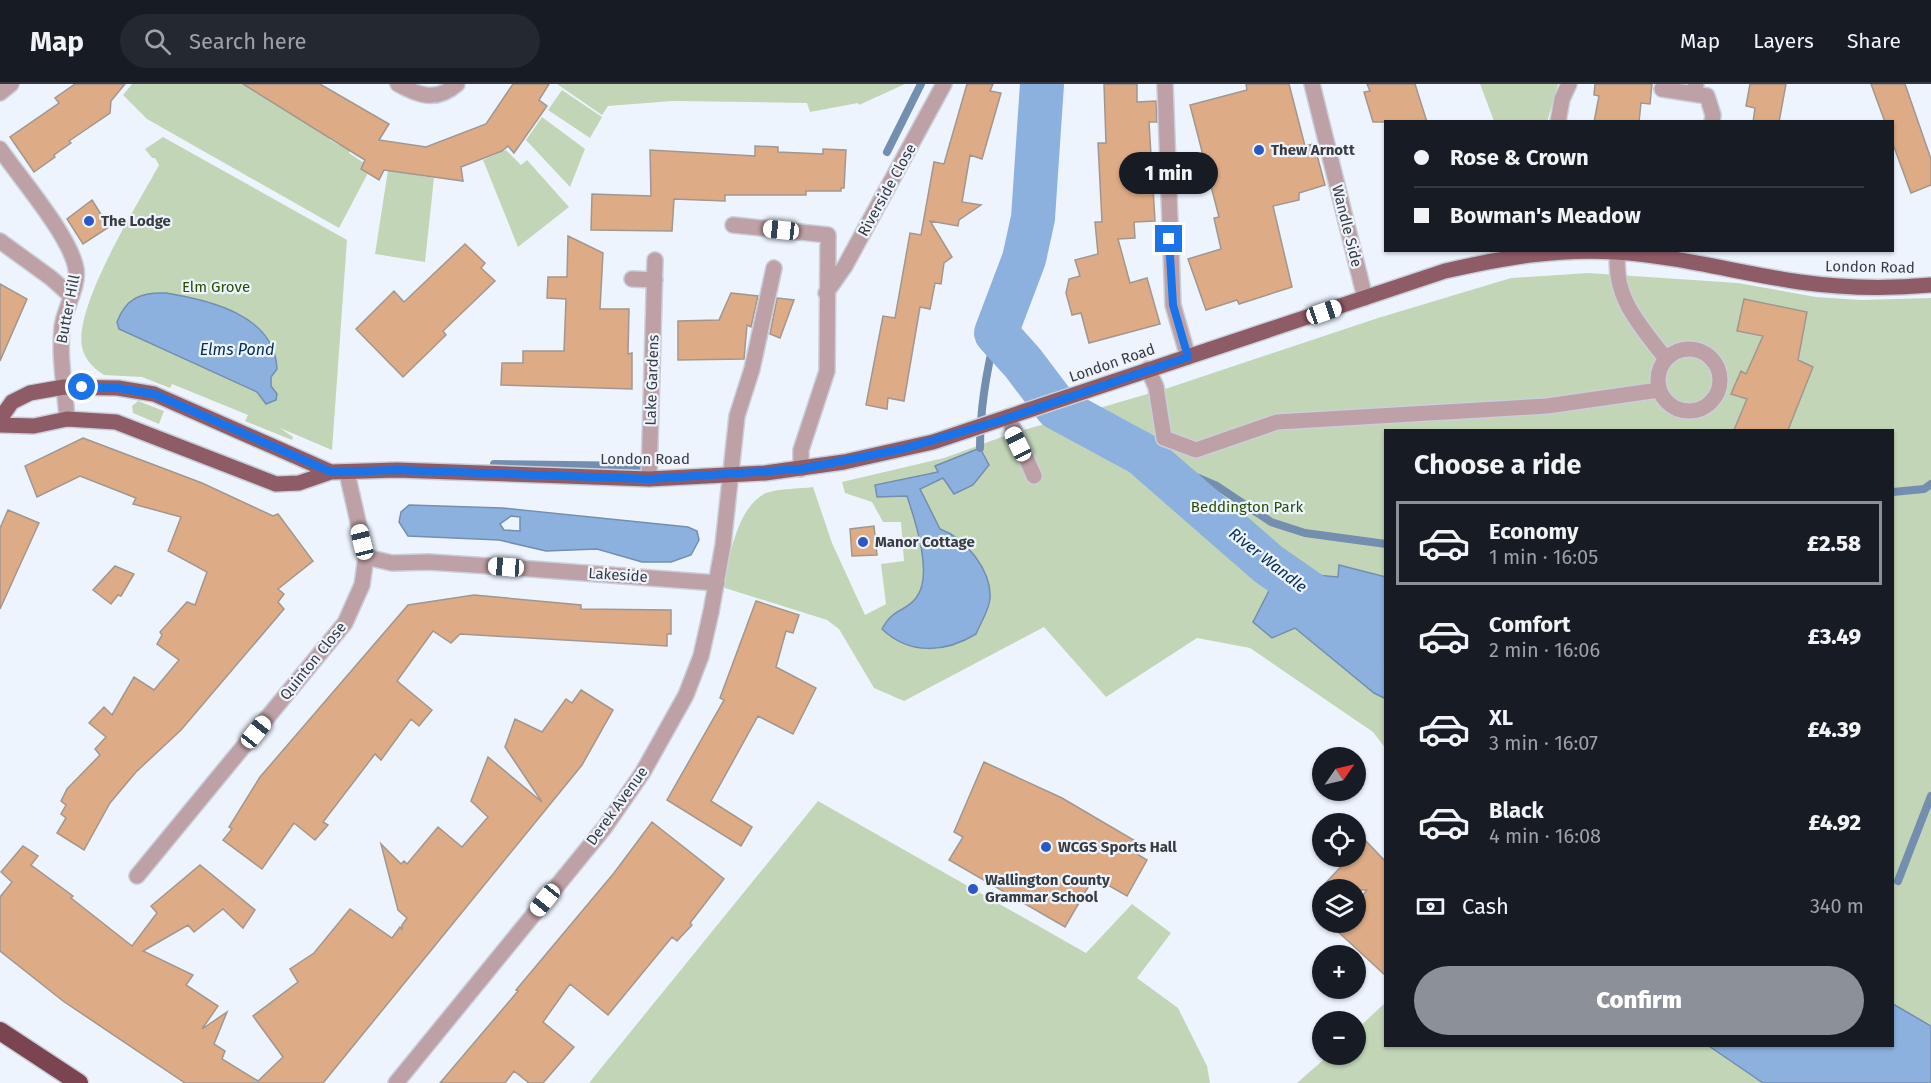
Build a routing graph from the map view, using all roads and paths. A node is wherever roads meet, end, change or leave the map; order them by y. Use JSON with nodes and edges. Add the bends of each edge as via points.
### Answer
{"nodes":[{"id":1,"x":11,"y":84,"type":"edge"},
{"id":2,"x":398,"y":84,"type":"edge"},
{"id":3,"x":457,"y":84,"type":"edge"},
{"id":4,"x":944,"y":84,"type":"edge"},
{"id":5,"x":1166,"y":84,"type":"edge"},
{"id":6,"x":1312,"y":84,"type":"edge"},
{"id":7,"x":1569,"y":84,"type":"edge"},
{"id":8,"x":1662,"y":88,"type":"dead end"},
{"id":9,"x":1695,"y":89,"type":"edge"},
{"id":10,"x":0,"y":93,"type":"edge"},
{"id":11,"x":1558,"y":120,"type":"edge"},
{"id":12,"x":1712,"y":120,"type":"edge"},
{"id":13,"x":0,"y":149,"type":"edge"},
{"id":14,"x":733,"y":225,"type":"dead end"},
{"id":15,"x":0,"y":241,"type":"edge"},
{"id":16,"x":1550,"y":252,"type":"edge"},
{"id":17,"x":1618,"y":252,"type":"joint"},
{"id":18,"x":655,"y":260,"type":"dead end"},
{"id":19,"x":774,"y":268,"type":"dead end"},
{"id":20,"x":632,"y":279,"type":"dead end"},
{"id":21,"x":655,"y":280,"type":"junction"},
{"id":22,"x":1931,"y":285,"type":"edge"},
{"id":23,"x":826,"y":293,"type":"junction"},
{"id":24,"x":70,"y":295,"type":"junction"},
{"id":25,"x":1365,"y":298,"type":"junction"},
{"id":26,"x":1188,"y":357,"type":"junction"},
{"id":27,"x":1666,"y":359,"type":"junction"},
{"id":28,"x":1148,"y":369,"type":"junction"},
{"id":29,"x":64,"y":387,"type":"junction"},
{"id":30,"x":1659,"y":390,"type":"junction"},
{"id":31,"x":1005,"y":418,"type":"junction"},
{"id":32,"x":0,"y":419,"type":"edge"},
{"id":33,"x":67,"y":419,"type":"junction"},
{"id":34,"x":0,"y":425,"type":"edge"},
{"id":35,"x":801,"y":469,"type":"junction"},
{"id":36,"x":331,"y":472,"type":"junction"},
{"id":37,"x":347,"y":473,"type":"junction"},
{"id":38,"x":731,"y":476,"type":"junction"},
{"id":39,"x":1034,"y":476,"type":"dead end"},
{"id":40,"x":649,"y":479,"type":"junction"},
{"id":41,"x":366,"y":557,"type":"junction"},
{"id":42,"x":717,"y":583,"type":"junction"},
{"id":43,"x":137,"y":876,"type":"dead end"},
{"id":44,"x":0,"y":1030,"type":"edge"},
{"id":45,"x":79,"y":1083,"type":"edge"},
{"id":46,"x":396,"y":1083,"type":"edge"}],
"edges":[{"from":1,"to":10,"type":"street"},
{"from":2,"to":3,"type":"street","via":[[428,97]]},
{"from":4,"to":23,"type":"street","name":"Riverside Close","via":[[856,246]]},
{"from":5,"to":26,"type":"street","via":[[1169,261],[1173,305]]},
{"from":6,"to":25,"type":"street","name":"Wandle Side"},
{"from":7,"to":11,"type":"street"},
{"from":8,"to":9,"type":"street"},
{"from":9,"to":12,"type":"street","via":[[1707,96]]},
{"from":13,"to":24,"type":"street","name":"Butter Hill","via":[[67,244],[77,276]]},
{"from":14,"to":23,"type":"street","via":[[828,235]]},
{"from":15,"to":24,"type":"street"},
{"from":16,"to":25,"type":"main road","name":"London Road","via":[[1445,271]]},
{"from":17,"to":22,"type":"main road","name":"London Road","via":[[1801,282],[1885,288]]},
{"from":17,"to":27,"type":"street","via":[[1616,272],[1622,296]]},
{"from":18,"to":21,"type":"street","name":"Lake Gardens"},
{"from":19,"to":38,"type":"street","name":"Derek Avenue","via":[[752,369],[737,416]]},
{"from":20,"to":21,"type":"street"},
{"from":21,"to":40,"type":"street","name":"Lake Gardens"},
{"from":23,"to":35,"type":"street","via":[[827,371],[801,450]]},
{"from":24,"to":29,"type":"street","name":"Butter Hill","via":[[60,350]]},
{"from":25,"to":26,"type":"main road","name":"London Road"},
{"from":26,"to":28,"type":"main road","name":"London Road"},
{"from":27,"to":30,"type":"street","via":[[1658,374]]},
{"from":27,"to":30,"type":"street","via":[[1683,349],[1703,352],[1717,367],[1719,387],[1709,404],[1690,412],[1671,406]]},
{"from":28,"to":30,"type":"street","via":[[1156,387],[1164,438],[1196,450],[1276,422],[1547,406]]},
{"from":28,"to":31,"type":"main road","name":"London Road"},
{"from":29,"to":32,"type":"main road","name":"London Road","via":[[22,396],[12,402]]},
{"from":29,"to":33,"type":"street","name":"Butter Hill"},
{"from":29,"to":36,"type":"main road","name":"London Road","via":[[118,388],[154,394]]},
{"from":31,"to":35,"type":"main road","name":"London Road","via":[[903,449]]},
{"from":31,"to":39,"type":"street"},
{"from":33,"to":34,"type":"main road","name":"London Road","via":[[34,426]]},
{"from":33,"to":36,"type":"main road","name":"London Road","via":[[117,422],[276,484],[299,483]]},
{"from":35,"to":38,"type":"main road","name":"London Road"},
{"from":36,"to":37,"type":"main road","name":"London Road"},
{"from":37,"to":40,"type":"main road","name":"London Road","via":[[397,470]]},
{"from":37,"to":41,"type":"street","name":"Quinton Close"},
{"from":38,"to":40,"type":"main road","name":"London Road"},
{"from":38,"to":42,"type":"street","name":"Derek Avenue"},
{"from":41,"to":42,"type":"street","name":"Lakeside","via":[[392,563],[512,567]]},
{"from":41,"to":43,"type":"street","name":"Quinton Close","via":[[362,585],[345,623]]},
{"from":42,"to":46,"type":"street","name":"Derek Avenue","via":[[701,656],[686,695],[643,772],[605,827]]},
{"from":44,"to":45,"type":"highway"}]}
